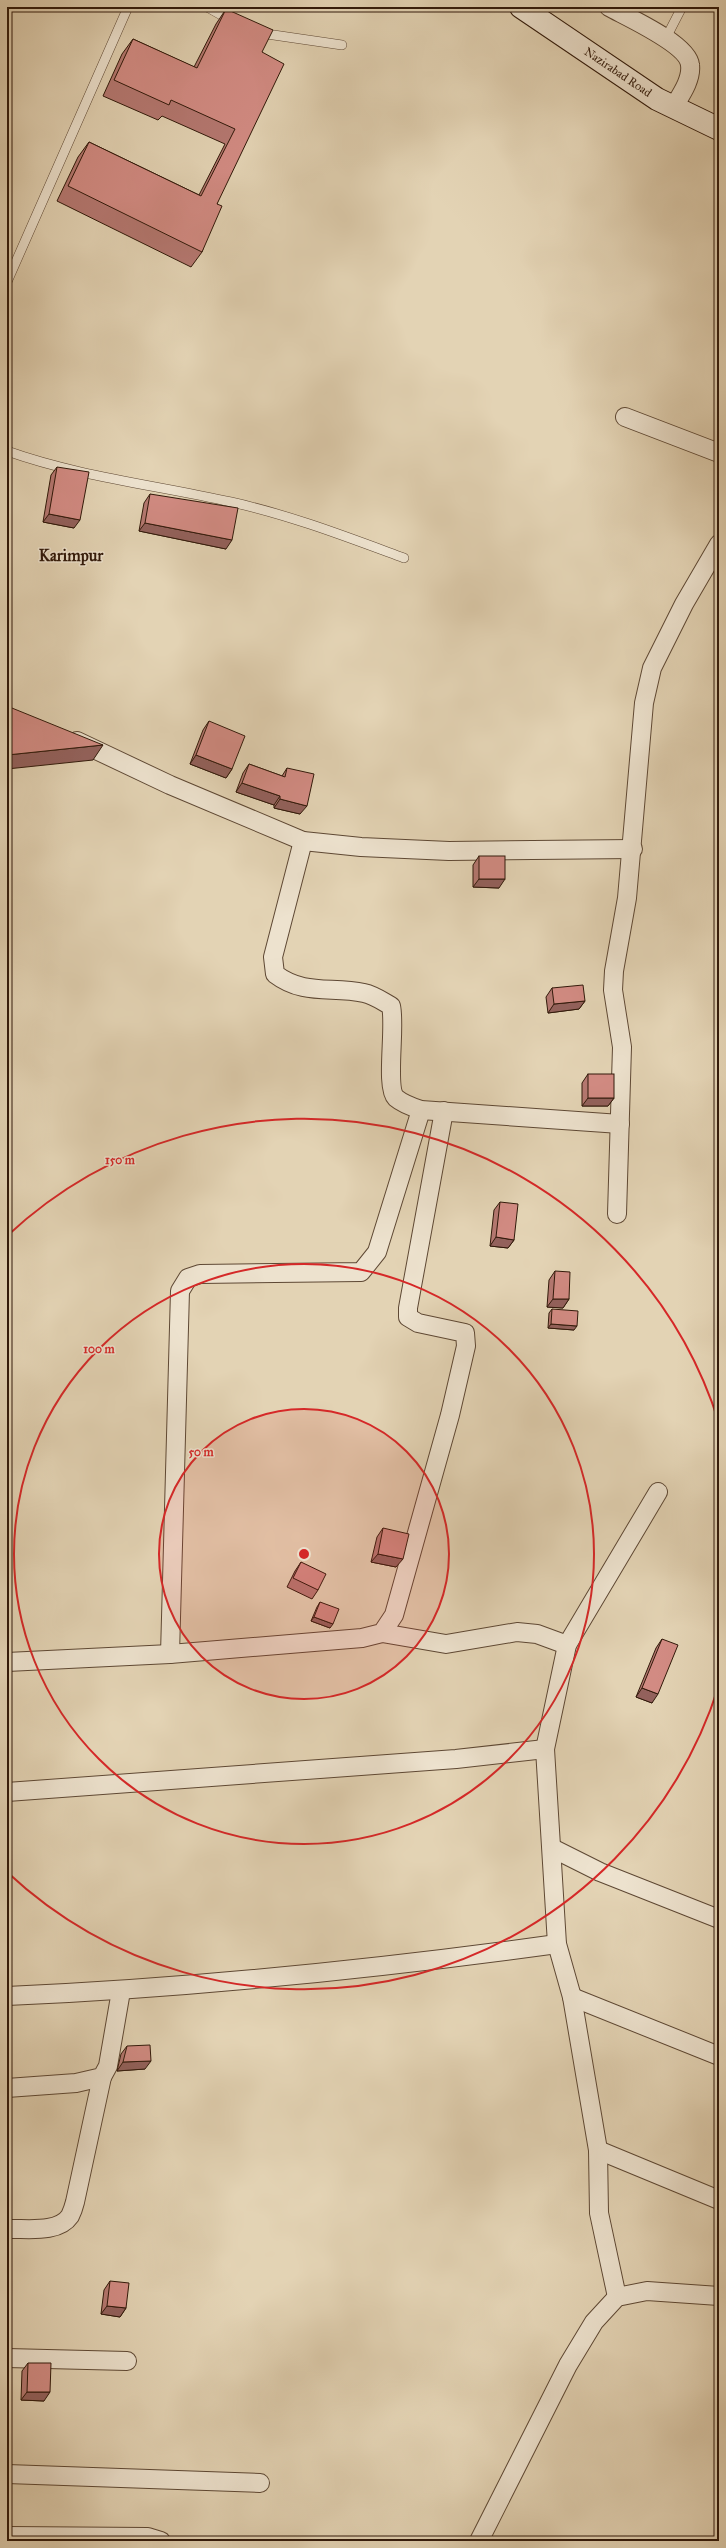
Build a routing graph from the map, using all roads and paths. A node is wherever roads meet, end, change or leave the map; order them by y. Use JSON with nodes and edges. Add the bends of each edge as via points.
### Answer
{"nodes":[{"id":1,"x":128,"y":7,"type":"edge"},
{"id":2,"x":207,"y":7,"type":"edge"},
{"id":3,"x":521,"y":7,"type":"edge"},
{"id":4,"x":609,"y":7,"type":"edge"},
{"id":5,"x":682,"y":7,"type":"edge"},
{"id":6,"x":666,"y":38,"type":"junction"},
{"id":7,"x":342,"y":45,"type":"dead end"},
{"id":8,"x":678,"y":100,"type":"junction"},
{"id":9,"x":719,"y":129,"type":"edge"},
{"id":10,"x":7,"y":282,"type":"edge"},
{"id":11,"x":625,"y":416,"type":"dead end"},
{"id":12,"x":7,"y":451,"type":"edge"},
{"id":13,"x":719,"y":453,"type":"edge"},
{"id":14,"x":719,"y":544,"type":"edge"},
{"id":15,"x":404,"y":558,"type":"dead end"},
{"id":16,"x":61,"y":734,"type":"edge"},
{"id":17,"x":303,"y":841,"type":"junction"},
{"id":18,"x":633,"y":849,"type":"junction"},
{"id":19,"x":421,"y":1110,"type":"junction"},
{"id":20,"x":444,"y":1112,"type":"junction"},
{"id":21,"x":620,"y":1124,"type":"junction"},
{"id":22,"x":617,"y":1214,"type":"dead end"},
{"id":23,"x":658,"y":1492,"type":"dead end"},
{"id":24,"x":382,"y":1633,"type":"junction"},
{"id":25,"x":567,"y":1645,"type":"junction"},
{"id":26,"x":170,"y":1654,"type":"junction"},
{"id":27,"x":7,"y":1662,"type":"edge"},
{"id":28,"x":545,"y":1749,"type":"junction"},
{"id":29,"x":7,"y":1792,"type":"edge"},
{"id":30,"x":552,"y":1848,"type":"junction"},
{"id":31,"x":719,"y":1919,"type":"edge"},
{"id":32,"x":557,"y":1944,"type":"junction"},
{"id":33,"x":121,"y":1991,"type":"junction"},
{"id":34,"x":7,"y":1996,"type":"edge"},
{"id":35,"x":572,"y":1997,"type":"junction"},
{"id":36,"x":719,"y":2056,"type":"edge"},
{"id":37,"x":102,"y":2077,"type":"junction"},
{"id":38,"x":7,"y":2088,"type":"edge"},
{"id":39,"x":598,"y":2150,"type":"junction"},
{"id":40,"x":719,"y":2200,"type":"edge"},
{"id":41,"x":7,"y":2229,"type":"edge"},
{"id":42,"x":719,"y":2296,"type":"edge"},
{"id":43,"x":617,"y":2297,"type":"junction"},
{"id":44,"x":7,"y":2358,"type":"edge"},
{"id":45,"x":127,"y":2360,"type":"dead end"},
{"id":46,"x":7,"y":2474,"type":"edge"},
{"id":47,"x":260,"y":2483,"type":"dead end"},
{"id":48,"x":7,"y":2536,"type":"edge"},
{"id":49,"x":161,"y":2541,"type":"edge"},
{"id":50,"x":479,"y":2541,"type":"edge"}],
"edges":[{"from":1,"to":10,"type":"lane"},
{"from":2,"to":7,"type":"lane","via":[[263,34]]},
{"from":3,"to":8,"type":"main road","name":"Nazirabad Road"},
{"from":4,"to":6,"type":"street"},
{"from":5,"to":6,"type":"lane"},
{"from":6,"to":8,"type":"street","via":[[682,52],[690,64],[690,76]]},
{"from":8,"to":9,"type":"main road","name":"Nazirabad Road"},
{"from":11,"to":13,"type":"street"},
{"from":12,"to":15,"type":"lane","via":[[111,480],[271,512]]},
{"from":14,"to":18,"type":"street","via":[[684,604],[652,668],[644,703]]},
{"from":16,"to":17,"type":"street","via":[[170,785]]},
{"from":17,"to":18,"type":"street","via":[[449,852]]},
{"from":17,"to":19,"type":"street","via":[[273,957],[275,974],[288,983],[306,988],[364,993],[377,997],[391,1006],[394,1020],[390,1086],[395,1097]]},
{"from":18,"to":21,"type":"street","via":[[613,984],[622,1047]]},
{"from":19,"to":20,"type":"street"},
{"from":19,"to":26,"type":"street","via":[[377,1252],[361,1272],[200,1274],[188,1278],[180,1291]]},
{"from":20,"to":21,"type":"street"},
{"from":20,"to":24,"type":"street","via":[[408,1317],[418,1323],[464,1333],[466,1346],[409,1564],[394,1615]]},
{"from":21,"to":22,"type":"street"},
{"from":23,"to":25,"type":"street"},
{"from":24,"to":25,"type":"street","via":[[446,1644],[517,1632],[537,1634]]},
{"from":24,"to":26,"type":"street","via":[[362,1638]]},
{"from":25,"to":28,"type":"street"},
{"from":26,"to":27,"type":"street"},
{"from":28,"to":29,"type":"street","via":[[456,1759]]},
{"from":28,"to":30,"type":"street"},
{"from":30,"to":31,"type":"street","via":[[600,1872]]},
{"from":30,"to":32,"type":"street"},
{"from":32,"to":33,"type":"street","via":[[450,1958]]},
{"from":32,"to":35,"type":"street"},
{"from":33,"to":34,"type":"street"},
{"from":33,"to":37,"type":"street","via":[[108,2066]]},
{"from":35,"to":36,"type":"street"},
{"from":35,"to":39,"type":"street"},
{"from":37,"to":38,"type":"street","via":[[76,2083]]},
{"from":37,"to":41,"type":"street","via":[[70,2216],[61,2225],[53,2228]]},
{"from":39,"to":40,"type":"street"},
{"from":39,"to":43,"type":"street","via":[[599,2214]]},
{"from":42,"to":43,"type":"street","via":[[647,2290]]},
{"from":43,"to":50,"type":"street","via":[[594,2322],[568,2365]]},
{"from":44,"to":45,"type":"street"},
{"from":46,"to":47,"type":"street"},
{"from":48,"to":49,"type":"street","via":[[148,2537]]}]}
